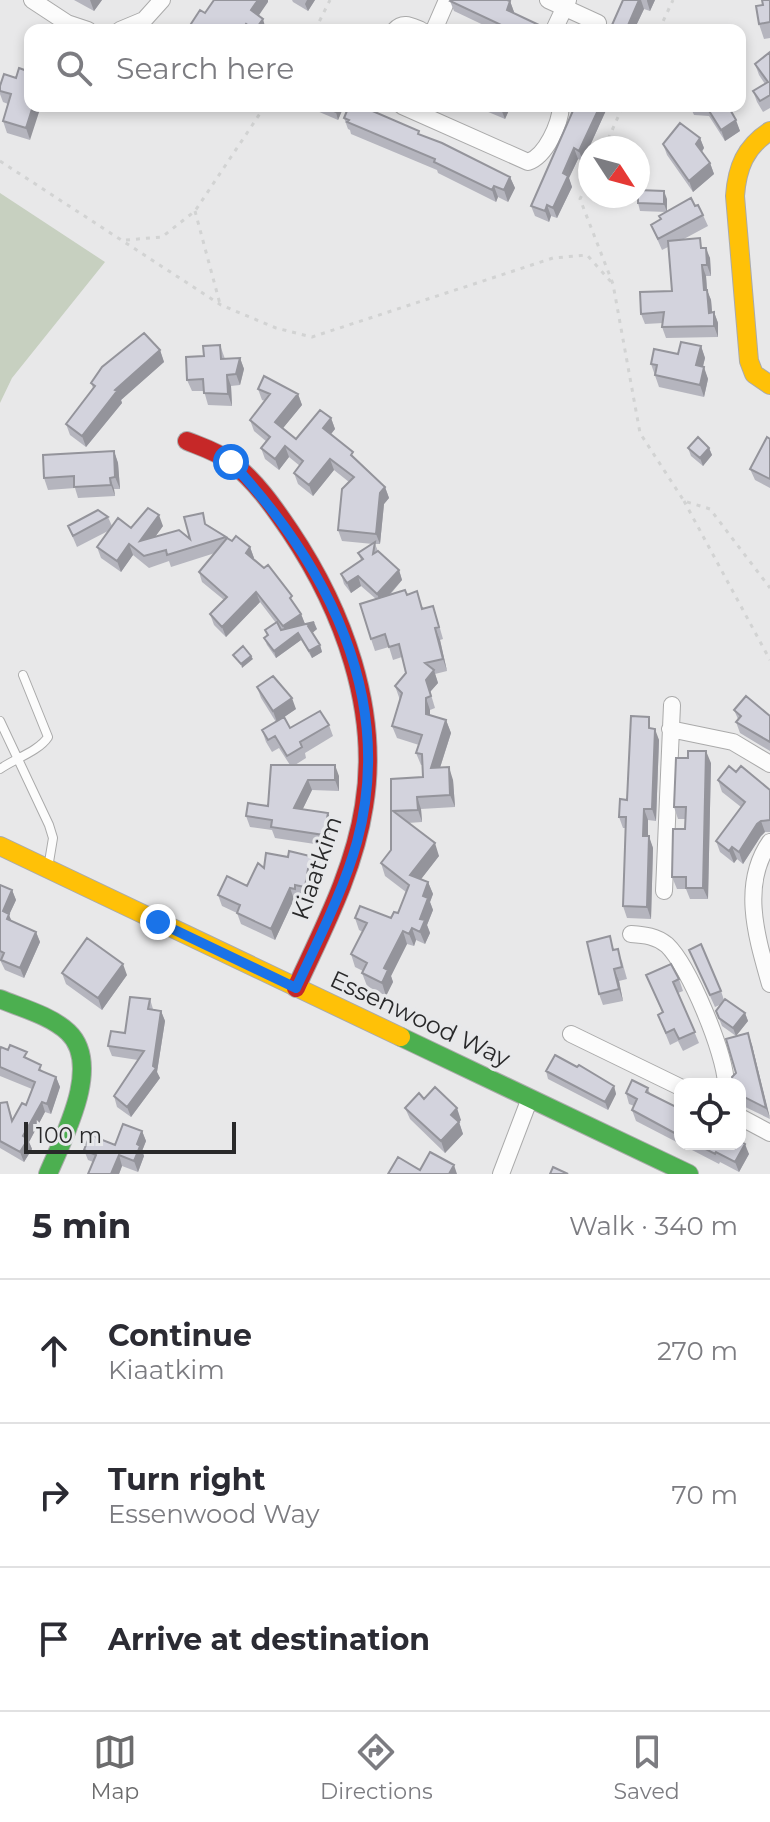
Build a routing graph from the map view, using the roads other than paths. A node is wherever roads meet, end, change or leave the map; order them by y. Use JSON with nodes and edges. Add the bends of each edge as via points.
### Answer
{"nodes":[{"id":1,"x":32,"y":0,"type":"edge"},
{"id":2,"x":162,"y":0,"type":"edge"},
{"id":3,"x":447,"y":0,"type":"edge"},
{"id":4,"x":548,"y":0,"type":"edge"},
{"id":5,"x":566,"y":4,"type":"edge"},
{"id":6,"x":598,"y":23,"type":"dead end"},
{"id":7,"x":70,"y":24,"type":"edge"},
{"id":8,"x":134,"y":24,"type":"edge"},
{"id":9,"x":437,"y":24,"type":"edge"},
{"id":10,"x":557,"y":24,"type":"edge"},
{"id":11,"x":416,"y":112,"type":"edge"},
{"id":12,"x":560,"y":112,"type":"edge"},
{"id":13,"x":770,"y":131,"type":"edge"},
{"id":14,"x":770,"y":385,"type":"edge"},
{"id":15,"x":187,"y":441,"type":"dead end"},
{"id":16,"x":23,"y":675,"type":"dead end"},
{"id":17,"x":672,"y":705,"type":"dead end"},
{"id":18,"x":0,"y":721,"type":"edge"},
{"id":19,"x":670,"y":729,"type":"junction"},
{"id":20,"x":16,"y":757,"type":"junction"},
{"id":21,"x":770,"y":764,"type":"edge"},
{"id":22,"x":0,"y":769,"type":"edge"},
{"id":23,"x":770,"y":842,"type":"edge"},
{"id":24,"x":0,"y":846,"type":"edge"},
{"id":25,"x":48,"y":869,"type":"junction"},
{"id":26,"x":664,"y":891,"type":"dead end"},
{"id":27,"x":631,"y":934,"type":"dead end"},
{"id":28,"x":770,"y":984,"type":"edge"},
{"id":29,"x":296,"y":988,"type":"junction"},
{"id":30,"x":0,"y":999,"type":"edge"},
{"id":31,"x":571,"y":1034,"type":"dead end"},
{"id":32,"x":725,"y":1078,"type":"edge"},
{"id":33,"x":674,"y":1084,"type":"edge"},
{"id":34,"x":530,"y":1098,"type":"junction"},
{"id":35,"x":746,"y":1120,"type":"edge"},
{"id":36,"x":770,"y":1133,"type":"edge"},
{"id":37,"x":48,"y":1174,"type":"edge"},
{"id":38,"x":501,"y":1174,"type":"edge"},
{"id":39,"x":689,"y":1174,"type":"edge"}],
"edges":[{"from":1,"to":7,"type":"street"},
{"from":2,"to":8,"type":"street"},
{"from":3,"to":9,"type":"street"},
{"from":4,"to":5,"type":"street"},
{"from":5,"to":6,"type":"street"},
{"from":5,"to":10,"type":"street"},
{"from":11,"to":12,"type":"street","via":[[528,162],[543,152]]},
{"from":13,"to":14,"type":"street","via":[[744,153],[735,196],[749,361],[754,374]]},
{"from":15,"to":29,"type":"street","name":"Kiaatkim","via":[[231,462],[300,546],[331,601],[362,693],[368,746],[357,840]]},
{"from":16,"to":20,"type":"lane","via":[[48,737]]},
{"from":17,"to":19,"type":"street"},
{"from":18,"to":20,"type":"lane"},
{"from":19,"to":21,"type":"street","via":[[733,742]]},
{"from":19,"to":26,"type":"street"},
{"from":20,"to":22,"type":"lane"},
{"from":20,"to":25,"type":"lane","via":[[53,838]]},
{"from":23,"to":28,"type":"street","via":[[757,866],[753,899]]},
{"from":24,"to":25,"type":"street","name":"Essenwood Way"},
{"from":25,"to":29,"type":"street","name":"Essenwood Way"},
{"from":27,"to":32,"type":"street","via":[[658,938],[674,953],[710,1025]]},
{"from":29,"to":34,"type":"street","name":"Essenwood Way"},
{"from":30,"to":37,"type":"street","via":[[69,1032],[83,1056],[79,1096]]},
{"from":31,"to":33,"type":"street"},
{"from":34,"to":38,"type":"street"},
{"from":34,"to":39,"type":"street","name":"Essenwood Way"},
{"from":35,"to":36,"type":"street"}]}
